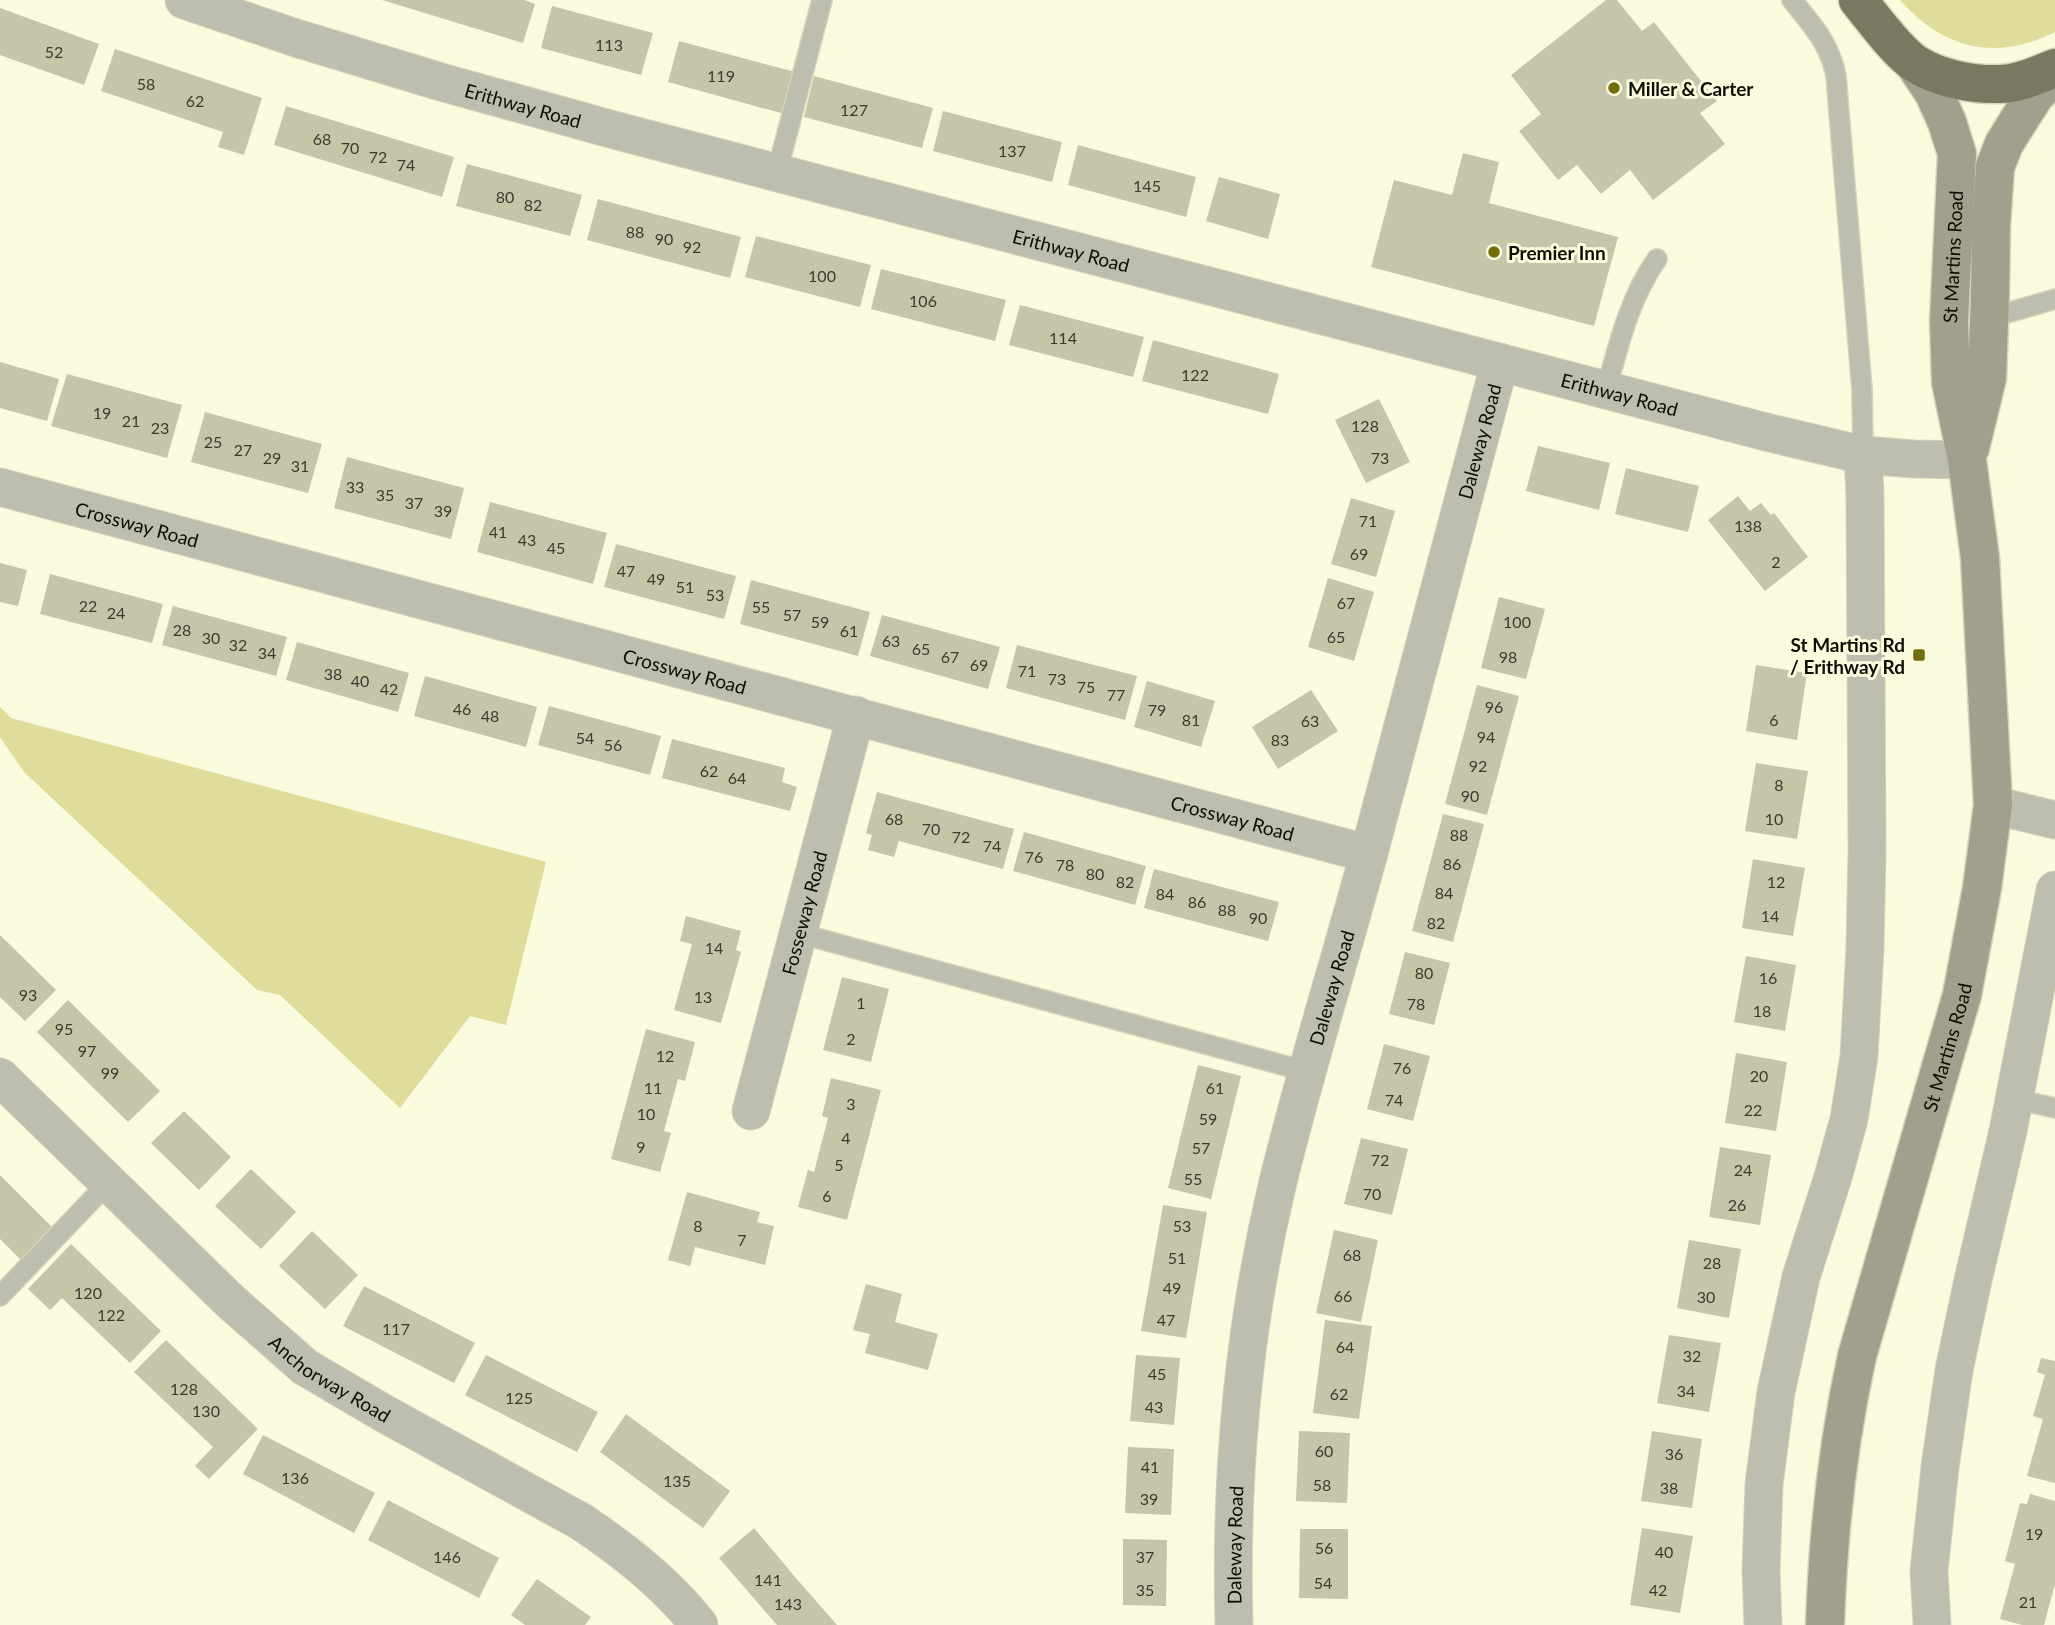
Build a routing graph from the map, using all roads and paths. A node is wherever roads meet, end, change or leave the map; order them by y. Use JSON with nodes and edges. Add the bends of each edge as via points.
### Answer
{"nodes":[{"id":1,"x":184,"y":0,"type":"edge"},
{"id":2,"x":822,"y":0,"type":"edge"},
{"id":3,"x":1792,"y":0,"type":"edge"},
{"id":4,"x":1858,"y":0,"type":"edge"},
{"id":5,"x":1914,"y":63,"type":"junction"},
{"id":6,"x":2055,"y":68,"type":"edge"},
{"id":7,"x":2055,"y":75,"type":"edge"},
{"id":8,"x":777,"y":172,"type":"junction"},
{"id":9,"x":1657,"y":259,"type":"dead end"},
{"id":10,"x":2055,"y":299,"type":"edge"},
{"id":11,"x":1990,"y":318,"type":"junction"},
{"id":12,"x":1500,"y":362,"type":"junction"},
{"id":13,"x":1606,"y":390,"type":"junction"},
{"id":14,"x":1863,"y":455,"type":"junction"},
{"id":15,"x":1967,"y":460,"type":"junction"},
{"id":16,"x":0,"y":487,"type":"edge"},
{"id":17,"x":856,"y":715,"type":"junction"},
{"id":18,"x":1993,"y":805,"type":"junction"},
{"id":19,"x":2055,"y":820,"type":"edge"},
{"id":20,"x":1368,"y":854,"type":"junction"},
{"id":21,"x":2055,"y":890,"type":"edge"},
{"id":22,"x":798,"y":933,"type":"junction"},
{"id":23,"x":1308,"y":1072,"type":"junction"},
{"id":24,"x":0,"y":1077,"type":"edge"},
{"id":25,"x":2015,"y":1099,"type":"junction"},
{"id":26,"x":2055,"y":1108,"type":"edge"},
{"id":27,"x":751,"y":1111,"type":"dead end"},
{"id":28,"x":108,"y":1183,"type":"junction"},
{"id":29,"x":0,"y":1296,"type":"edge"},
{"id":30,"x":699,"y":1625,"type":"edge"},
{"id":31,"x":1234,"y":1625,"type":"edge"},
{"id":32,"x":1763,"y":1625,"type":"edge"},
{"id":33,"x":1825,"y":1625,"type":"edge"},
{"id":34,"x":1932,"y":1625,"type":"edge"}],
"edges":[{"from":1,"to":8,"type":"street","name":"Erithway Road","via":[[441,82]]},
{"from":2,"to":8,"type":"lane"},
{"from":3,"to":14,"type":"lane","via":[[1822,37],[1836,76]]},
{"from":4,"to":5,"type":"highway"},
{"from":5,"to":6,"type":"highway","via":[[1968,82],[2000,85]]},
{"from":5,"to":15,"type":"main road","name":"St Martins Road","via":[[1934,93],[1957,154],[1949,321],[1951,382]]},
{"from":7,"to":11,"type":"main road","name":"St Martins Road","via":[[2017,123],[1996,167]]},
{"from":8,"to":12,"type":"street","name":"Erithway Road"},
{"from":9,"to":13,"type":"lane","via":[[1628,315]]},
{"from":10,"to":11,"type":"lane"},
{"from":11,"to":15,"type":"main road","name":"St Martins Road","via":[[1987,378]]},
{"from":12,"to":13,"type":"street","name":"Erithway Road"},
{"from":12,"to":20,"type":"street","name":"Daleway Road"},
{"from":13,"to":14,"type":"street","name":"Erithway Road"},
{"from":14,"to":15,"type":"street","name":"Erithway Road"},
{"from":14,"to":32,"type":"street","via":[[1867,827],[1859,1056],[1849,1119],[1801,1277],[1776,1392],[1765,1484]]},
{"from":15,"to":18,"type":"main road","name":"St Martins Road","via":[[1980,558]]},
{"from":16,"to":17,"type":"street","name":"Crossway Road"},
{"from":17,"to":20,"type":"street","name":"Crossway Road"},
{"from":17,"to":22,"type":"street","name":"Fosseway Road"},
{"from":18,"to":19,"type":"street"},
{"from":18,"to":33,"type":"main road","name":"St Martins Road","via":[[1962,995],[1845,1409],[1832,1498]]},
{"from":20,"to":23,"type":"street","name":"Daleway Road"},
{"from":21,"to":25,"type":"street"},
{"from":22,"to":23,"type":"lane"},
{"from":22,"to":27,"type":"street","name":"Fosseway Road"},
{"from":23,"to":31,"type":"street","name":"Daleway Road","via":[[1276,1188],[1256,1294],[1236,1459]]},
{"from":24,"to":28,"type":"street","name":"Anchorway Road"},
{"from":25,"to":26,"type":"lane"},
{"from":25,"to":34,"type":"street","via":[[1954,1370],[1929,1571]]},
{"from":28,"to":29,"type":"lane"},
{"from":28,"to":30,"type":"street","name":"Anchorway Road","via":[[305,1367],[580,1521],[662,1583]]}]}
